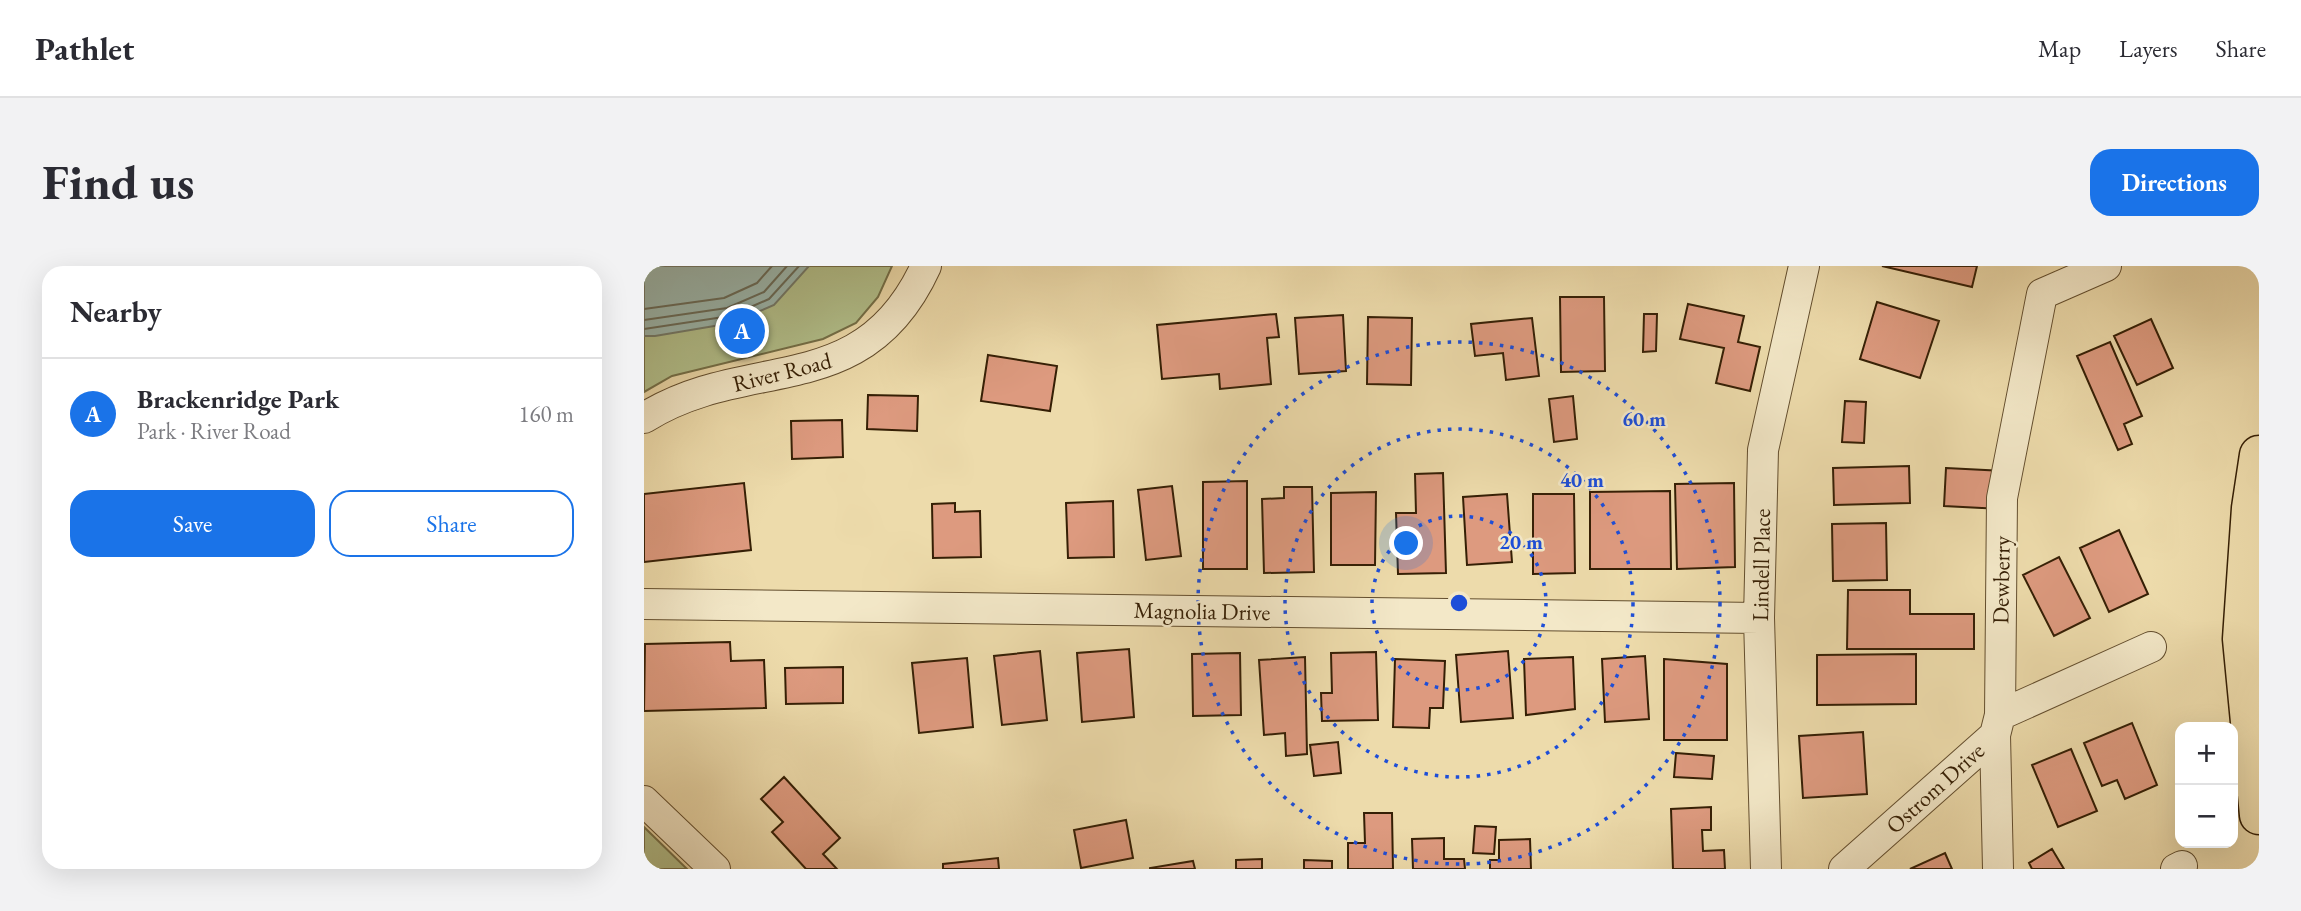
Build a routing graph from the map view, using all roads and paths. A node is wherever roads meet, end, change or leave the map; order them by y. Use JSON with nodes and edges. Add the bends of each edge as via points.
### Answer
{"nodes":[{"id":1,"x":926,"y":266,"type":"edge"},
{"id":2,"x":1804,"y":266,"type":"edge"},
{"id":3,"x":2106,"y":266,"type":"edge"},
{"id":4,"x":644,"y":418,"type":"edge"},
{"id":5,"x":2259,"y":455,"type":"edge"},
{"id":6,"x":644,"y":604,"type":"edge"},
{"id":7,"x":1759,"y":618,"type":"junction"},
{"id":8,"x":2151,"y":647,"type":"dead end"},
{"id":9,"x":1997,"y":725,"type":"junction"},
{"id":10,"x":644,"y":801,"type":"edge"},
{"id":11,"x":2259,"y":816,"type":"edge"},
{"id":12,"x":715,"y":869,"type":"edge"},
{"id":13,"x":1766,"y":869,"type":"edge"},
{"id":14,"x":1844,"y":869,"type":"edge"},
{"id":15,"x":1998,"y":869,"type":"edge"}],
"edges":[{"from":1,"to":4,"type":"street","name":"River Road","via":[[896,317],[836,360],[712,389]]},
{"from":2,"to":7,"type":"street","name":"Lindell Place","via":[[1763,450]]},
{"from":3,"to":9,"type":"street","name":"Dewberry","via":[[2042,294],[2002,498]]},
{"from":5,"to":11,"type":"highway","via":[[2242,639]]},
{"from":6,"to":7,"type":"street","name":"Magnolia Drive"},
{"from":7,"to":13,"type":"street","name":"Lindell Place"},
{"from":8,"to":9,"type":"street","name":"Ostrom Drive"},
{"from":9,"to":14,"type":"street","name":"Ostrom Drive"},
{"from":9,"to":15,"type":"street","name":"Dewberry"},
{"from":10,"to":12,"type":"street"}]}
